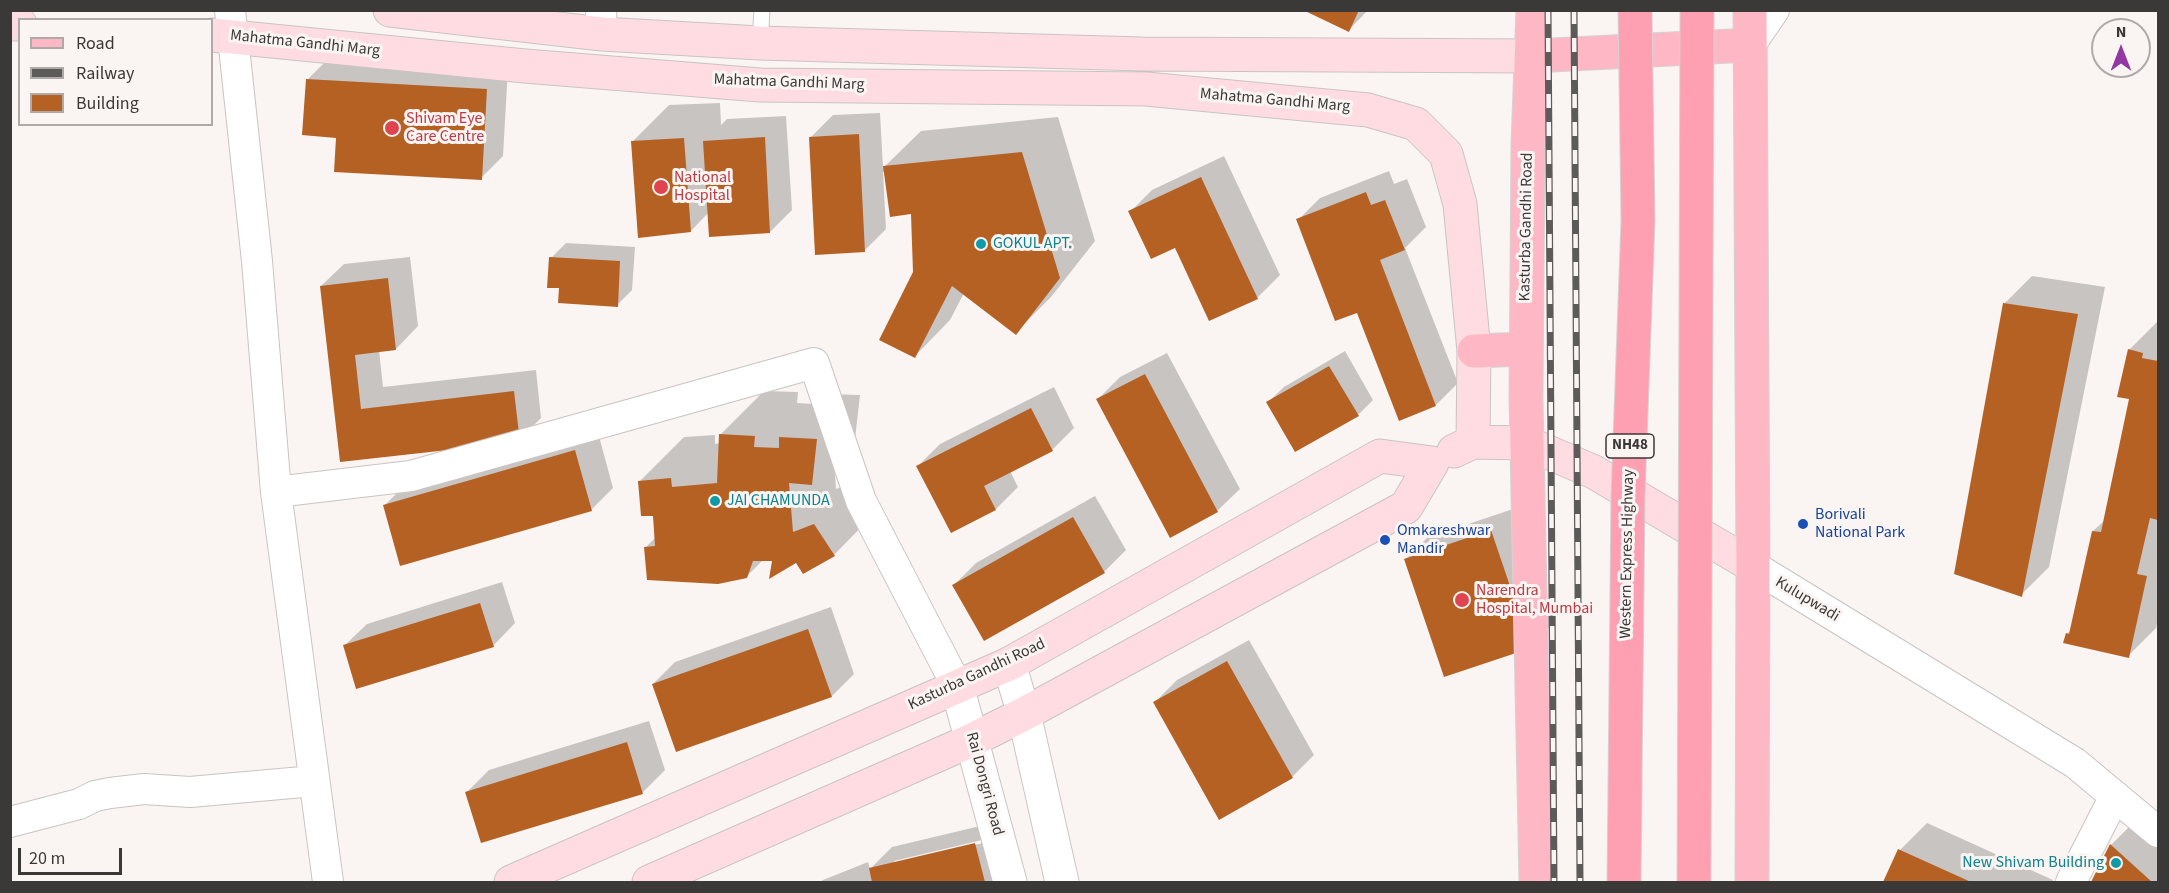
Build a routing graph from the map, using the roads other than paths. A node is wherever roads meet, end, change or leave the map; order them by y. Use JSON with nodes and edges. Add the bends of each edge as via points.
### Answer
{"nodes":[{"id":1,"x":390,"y":10,"type":"edge"},
{"id":2,"x":762,"y":10,"type":"edge"},
{"id":3,"x":1533,"y":10,"type":"edge"},
{"id":4,"x":1635,"y":10,"type":"edge"},
{"id":5,"x":1697,"y":10,"type":"edge"},
{"id":6,"x":1750,"y":10,"type":"edge"},
{"id":7,"x":1774,"y":10,"type":"edge"},
{"id":8,"x":602,"y":22,"type":"edge"},
{"id":9,"x":225,"y":27,"type":"edge"},
{"id":10,"x":760,"y":43,"type":"junction"},
{"id":11,"x":1750,"y":45,"type":"junction"},
{"id":12,"x":1532,"y":56,"type":"junction"},
{"id":13,"x":1526,"y":349,"type":"junction"},
{"id":14,"x":1474,"y":351,"type":"junction"},
{"id":15,"x":1473,"y":441,"type":"junction"},
{"id":16,"x":1527,"y":443,"type":"junction"},
{"id":17,"x":1432,"y":463,"type":"junction"},
{"id":18,"x":276,"y":492,"type":"junction"},
{"id":19,"x":1753,"y":566,"type":"junction"},
{"id":20,"x":1009,"y":664,"type":"junction"},
{"id":21,"x":957,"y":686,"type":"junction"},
{"id":22,"x":1024,"y":714,"type":"junction"},
{"id":23,"x":972,"y":740,"type":"junction"},
{"id":24,"x":314,"y":781,"type":"junction"},
{"id":25,"x":2115,"y":796,"type":"junction"},
{"id":26,"x":10,"y":822,"type":"edge"},
{"id":27,"x":2158,"y":832,"type":"edge"},
{"id":28,"x":328,"y":882,"type":"edge"},
{"id":29,"x":511,"y":882,"type":"edge"},
{"id":30,"x":649,"y":882,"type":"edge"},
{"id":31,"x":1010,"y":882,"type":"edge"},
{"id":32,"x":1062,"y":882,"type":"edge"},
{"id":33,"x":1536,"y":882,"type":"edge"},
{"id":34,"x":1624,"y":882,"type":"edge"},
{"id":35,"x":1694,"y":882,"type":"edge"},
{"id":36,"x":1752,"y":882,"type":"edge"},
{"id":37,"x":2071,"y":882,"type":"edge"}],
"edges":[{"from":1,"to":8,"type":"main road"},
{"from":2,"to":10,"type":"lane"},
{"from":3,"to":12,"type":"main road","name":"Kasturba Gandhi Road"},
{"from":4,"to":34,"type":"highway","name":"Western Express Highway","number":"NH48","bridge":true,"via":[[1638,220],[1628,495]]},
{"from":5,"to":35,"type":"highway","bridge":true},
{"from":6,"to":11,"type":"main road"},
{"from":7,"to":11,"type":"street"},
{"from":8,"to":10,"type":"main road"},
{"from":9,"to":14,"type":"main road","name":"Mahatma Gandhi Marg","via":[[525,66],[760,85],[1146,89],[1368,110],[1416,124],[1446,154],[1460,204]]},
{"from":9,"to":18,"type":"street","via":[[258,261]]},
{"from":10,"to":12,"type":"main road","via":[[1142,54]]},
{"from":11,"to":12,"type":"main road"},
{"from":11,"to":19,"type":"main road"},
{"from":12,"to":13,"type":"main road","name":"Kasturba Gandhi Road"},
{"from":13,"to":14,"type":"main road"},
{"from":13,"to":16,"type":"main road","name":"Kasturba Gandhi Road"},
{"from":14,"to":15,"type":"main road","name":"Mahatma Gandhi Marg"},
{"from":15,"to":16,"type":"main road","name":"Kulupwadi"},
{"from":15,"to":17,"type":"main road"},
{"from":16,"to":19,"type":"main road","name":"Kulupwadi","via":[[1594,472]]},
{"from":16,"to":33,"type":"main road","name":"Kasturba Gandhi Road"},
{"from":17,"to":20,"type":"main road","name":"Kasturba Gandhi Road","via":[[1380,456]]},
{"from":17,"to":22,"type":"main road","via":[[1406,507]]},
{"from":18,"to":21,"type":"street","via":[[411,476],[814,363],[861,501]]},
{"from":18,"to":24,"type":"street"},
{"from":19,"to":25,"type":"street","name":"Kulupwadi","via":[[2075,763]]},
{"from":19,"to":36,"type":"main road"},
{"from":20,"to":21,"type":"main road","name":"Kasturba Gandhi Road"},
{"from":20,"to":22,"type":"street"},
{"from":21,"to":23,"type":"street","name":"Rai Dongri Road"},
{"from":21,"to":29,"type":"main road","name":"Kasturba Gandhi Road"},
{"from":22,"to":23,"type":"main road"},
{"from":22,"to":32,"type":"street"},
{"from":23,"to":30,"type":"main road"},
{"from":23,"to":31,"type":"street","name":"Rai Dongri Road"},
{"from":24,"to":26,"type":"street","via":[[190,792],[144,789],[110,793]]},
{"from":24,"to":28,"type":"street"},
{"from":25,"to":27,"type":"street","name":"Kulupwadi"},
{"from":25,"to":37,"type":"street"}]}
